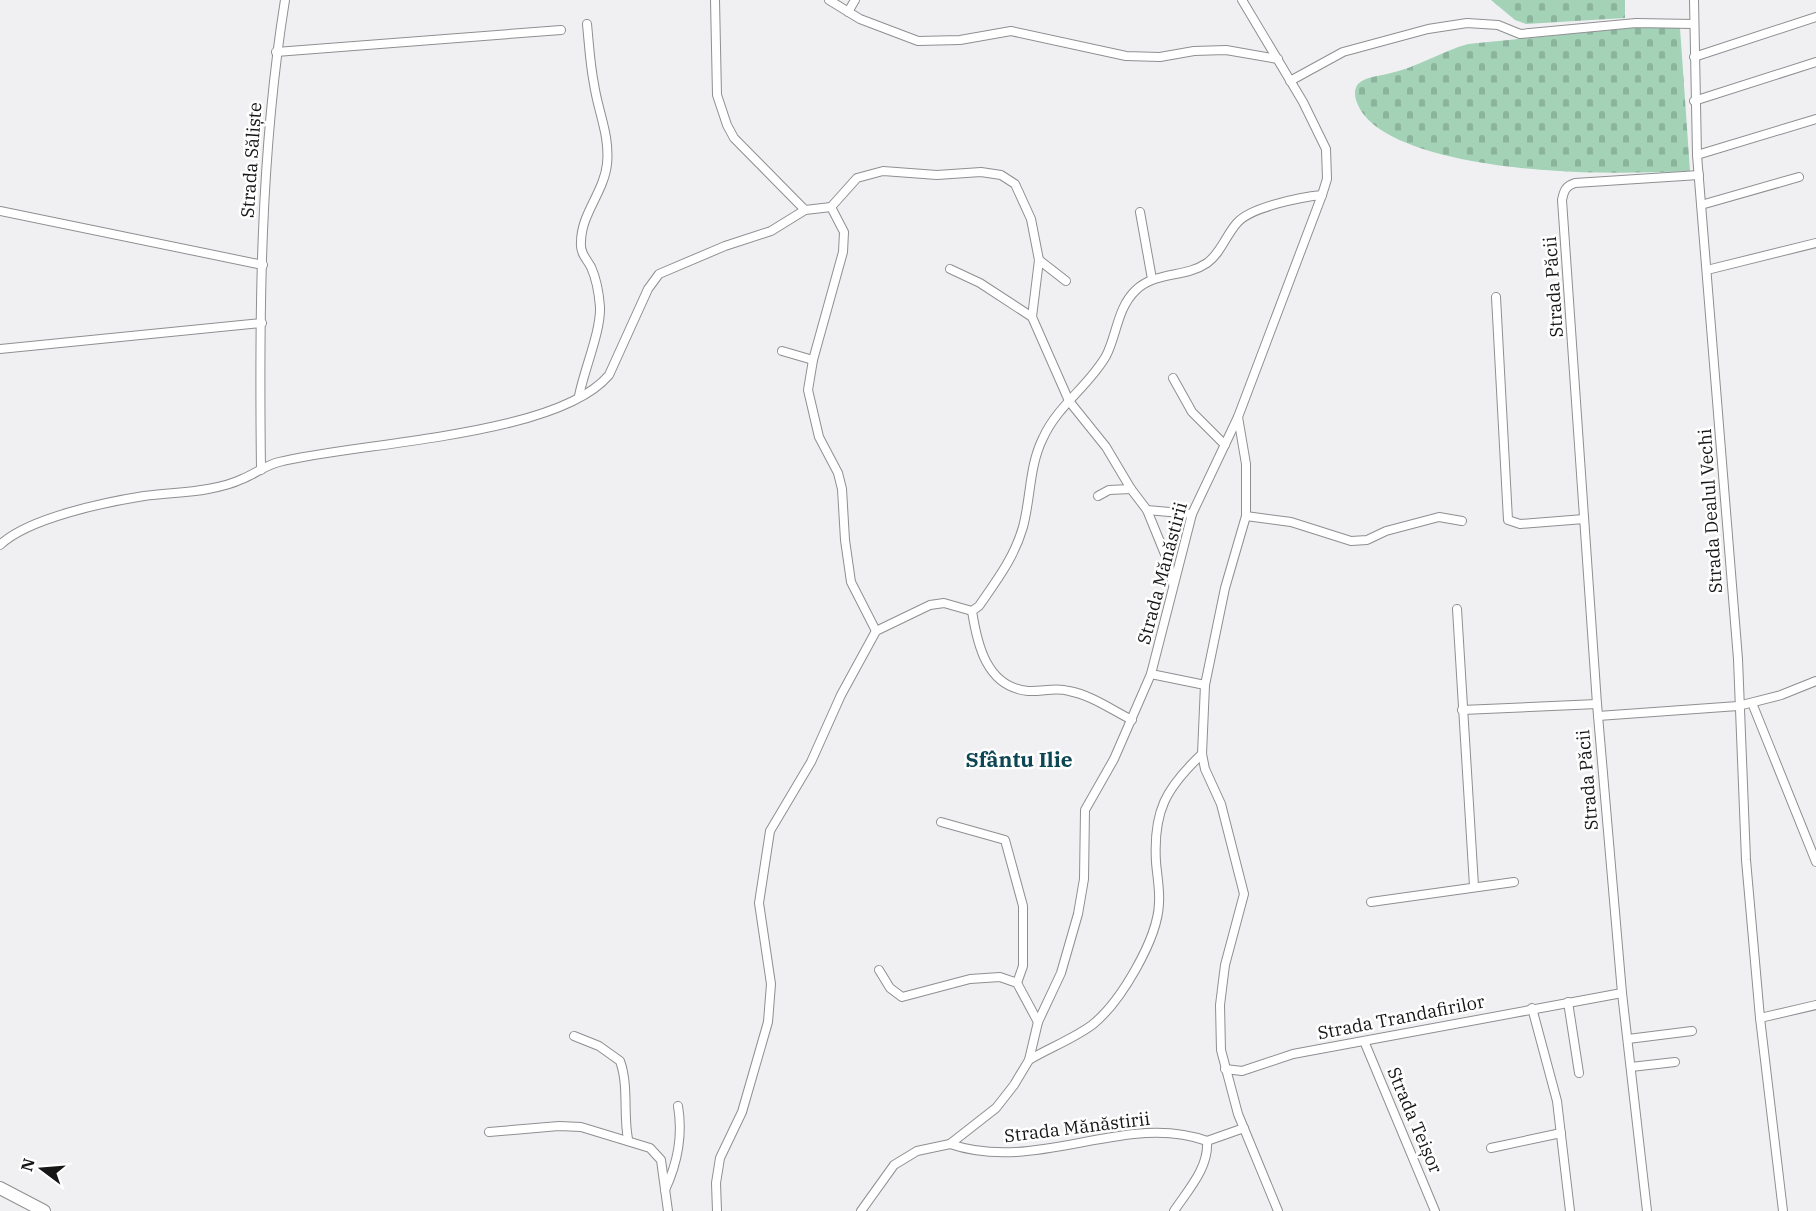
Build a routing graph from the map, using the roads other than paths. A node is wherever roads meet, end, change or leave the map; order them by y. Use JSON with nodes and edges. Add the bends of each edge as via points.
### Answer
{"nodes":[{"id":1,"x":715,"y":0,"type":"edge"},
{"id":2,"x":829,"y":0,"type":"edge"},
{"id":3,"x":855,"y":0,"type":"edge"},
{"id":4,"x":1242,"y":0,"type":"edge"},
{"id":5,"x":1694,"y":0,"type":"edge"},
{"id":6,"x":282,"y":1,"type":"edge"},
{"id":7,"x":848,"y":12,"type":"junction"},
{"id":8,"x":1816,"y":17,"type":"edge"},
{"id":9,"x":587,"y":24,"type":"dead end"},
{"id":10,"x":1695,"y":24,"type":"junction"},
{"id":11,"x":561,"y":30,"type":"dead end"},
{"id":12,"x":276,"y":52,"type":"junction"},
{"id":13,"x":1694,"y":57,"type":"junction"},
{"id":14,"x":1278,"y":59,"type":"junction"},
{"id":15,"x":1816,"y":62,"type":"edge"},
{"id":16,"x":1290,"y":81,"type":"junction"},
{"id":17,"x":1694,"y":101,"type":"junction"},
{"id":18,"x":1816,"y":119,"type":"edge"},
{"id":19,"x":1697,"y":155,"type":"junction"},
{"id":20,"x":1699,"y":175,"type":"junction"},
{"id":21,"x":1799,"y":177,"type":"dead end"},
{"id":22,"x":1322,"y":195,"type":"junction"},
{"id":23,"x":1701,"y":205,"type":"junction"},
{"id":24,"x":831,"y":207,"type":"junction"},
{"id":25,"x":805,"y":210,"type":"junction"},
{"id":26,"x":0,"y":211,"type":"edge"},
{"id":27,"x":1140,"y":213,"type":"dead end"},
{"id":28,"x":1816,"y":243,"type":"edge"},
{"id":29,"x":1040,"y":260,"type":"junction"},
{"id":30,"x":263,"y":266,"type":"junction"},
{"id":31,"x":950,"y":270,"type":"dead end"},
{"id":32,"x":1707,"y":270,"type":"junction"},
{"id":33,"x":1152,"y":279,"type":"junction"},
{"id":34,"x":1066,"y":281,"type":"dead end"},
{"id":35,"x":1496,"y":297,"type":"dead end"},
{"id":36,"x":1032,"y":317,"type":"junction"},
{"id":37,"x":262,"y":323,"type":"junction"},
{"id":38,"x":0,"y":349,"type":"edge"},
{"id":39,"x":782,"y":351,"type":"dead end"},
{"id":40,"x":813,"y":360,"type":"junction"},
{"id":41,"x":1173,"y":378,"type":"dead end"},
{"id":42,"x":579,"y":396,"type":"junction"},
{"id":43,"x":1069,"y":401,"type":"junction"},
{"id":44,"x":1238,"y":417,"type":"junction"},
{"id":45,"x":1225,"y":445,"type":"junction"},
{"id":46,"x":261,"y":470,"type":"junction"},
{"id":47,"x":1131,"y":489,"type":"junction"},
{"id":48,"x":1098,"y":496,"type":"dead end"},
{"id":49,"x":1148,"y":510,"type":"junction"},
{"id":50,"x":1192,"y":514,"type":"junction"},
{"id":51,"x":1246,"y":516,"type":"junction"},
{"id":52,"x":1584,"y":519,"type":"junction"},
{"id":53,"x":1462,"y":521,"type":"dead end"},
{"id":54,"x":0,"y":545,"type":"edge"},
{"id":55,"x":1173,"y":586,"type":"junction"},
{"id":56,"x":1457,"y":609,"type":"dead end"},
{"id":57,"x":972,"y":610,"type":"junction"},
{"id":58,"x":876,"y":632,"type":"junction"},
{"id":59,"x":1151,"y":674,"type":"junction"},
{"id":60,"x":1816,"y":681,"type":"edge"},
{"id":61,"x":1205,"y":685,"type":"junction"},
{"id":62,"x":1752,"y":703,"type":"junction"},
{"id":63,"x":1597,"y":704,"type":"junction"},
{"id":64,"x":1738,"y":706,"type":"junction"},
{"id":65,"x":1462,"y":711,"type":"junction"},
{"id":66,"x":1598,"y":716,"type":"junction"},
{"id":67,"x":1132,"y":720,"type":"junction"},
{"id":68,"x":1202,"y":754,"type":"junction"},
{"id":69,"x":941,"y":822,"type":"dead end"},
{"id":70,"x":1816,"y":862,"type":"edge"},
{"id":71,"x":1514,"y":882,"type":"dead end"},
{"id":72,"x":1474,"y":886,"type":"junction"},
{"id":73,"x":1371,"y":902,"type":"dead end"},
{"id":74,"x":879,"y":970,"type":"dead end"},
{"id":75,"x":1017,"y":983,"type":"junction"},
{"id":76,"x":1622,"y":993,"type":"junction"},
{"id":77,"x":1568,"y":1002,"type":"junction"},
{"id":78,"x":1816,"y":1005,"type":"edge"},
{"id":79,"x":1532,"y":1008,"type":"junction"},
{"id":80,"x":1760,"y":1018,"type":"junction"},
{"id":81,"x":1038,"y":1022,"type":"junction"},
{"id":82,"x":1692,"y":1031,"type":"dead end"},
{"id":83,"x":574,"y":1036,"type":"dead end"},
{"id":84,"x":1628,"y":1039,"type":"junction"},
{"id":85,"x":1364,"y":1041,"type":"junction"},
{"id":86,"x":1029,"y":1060,"type":"junction"},
{"id":87,"x":1675,"y":1062,"type":"dead end"},
{"id":88,"x":1631,"y":1067,"type":"junction"},
{"id":89,"x":1225,"y":1069,"type":"junction"},
{"id":90,"x":1242,"y":1071,"type":"junction"},
{"id":91,"x":1579,"y":1073,"type":"dead end"},
{"id":92,"x":1229,"y":1085,"type":"junction"},
{"id":93,"x":678,"y":1106,"type":"dead end"},
{"id":94,"x":1244,"y":1128,"type":"junction"},
{"id":95,"x":489,"y":1132,"type":"dead end"},
{"id":96,"x":1561,"y":1133,"type":"junction"},
{"id":97,"x":628,"y":1139,"type":"junction"},
{"id":98,"x":1207,"y":1141,"type":"junction"},
{"id":99,"x":950,"y":1144,"type":"junction"},
{"id":100,"x":1491,"y":1148,"type":"dead end"},
{"id":101,"x":0,"y":1188,"type":"edge"},
{"id":102,"x":665,"y":1190,"type":"junction"},
{"id":103,"x":44,"y":1211,"type":"edge"},
{"id":104,"x":668,"y":1211,"type":"edge"},
{"id":105,"x":717,"y":1211,"type":"edge"},
{"id":106,"x":861,"y":1211,"type":"edge"},
{"id":107,"x":1174,"y":1211,"type":"edge"},
{"id":108,"x":1278,"y":1211,"type":"edge"},
{"id":109,"x":1436,"y":1211,"type":"edge"},
{"id":110,"x":1570,"y":1211,"type":"edge"},
{"id":111,"x":1647,"y":1211,"type":"edge"},
{"id":112,"x":1784,"y":1211,"type":"edge"}],
"edges":[{"from":1,"to":25,"type":"street","via":[[717,95],[727,125],[734,138]]},
{"from":2,"to":7,"type":"street"},
{"from":3,"to":7,"type":"street"},
{"from":4,"to":14,"type":"street","name":"Strada Mănăstirii"},
{"from":5,"to":10,"type":"street","name":"Strada Dealul Vechi"},
{"from":6,"to":12,"type":"street","name":"Strada Săliște"},
{"from":7,"to":14,"type":"street","via":[[886,31],[918,41],[960,40],[1011,31],[1126,56],[1160,57],[1227,50]]},
{"from":8,"to":13,"type":"street"},
{"from":9,"to":42,"type":"street","via":[[594,85],[608,145],[605,177],[581,241],[600,308]]},
{"from":10,"to":13,"type":"street","name":"Strada Dealul Vechi"},
{"from":10,"to":16,"type":"street","via":[[1636,23],[1520,34],[1498,25],[1467,23],[1428,29],[1343,52]]},
{"from":11,"to":12,"type":"street"},
{"from":12,"to":30,"type":"street","name":"Strada Săliște","via":[[264,183]]},
{"from":13,"to":17,"type":"street","name":"Strada Dealul Vechi"},
{"from":14,"to":16,"type":"street","name":"Strada Mănăstirii"},
{"from":15,"to":17,"type":"street"},
{"from":16,"to":22,"type":"street","name":"Strada Mănăstirii","via":[[1326,149],[1327,179]]},
{"from":17,"to":19,"type":"street","name":"Strada Dealul Vechi"},
{"from":18,"to":19,"type":"street"},
{"from":19,"to":20,"type":"street","name":"Strada Dealul Vechi"},
{"from":20,"to":23,"type":"street","name":"Strada Dealul Vechi"},
{"from":20,"to":52,"type":"street","name":"Strada Păcii","via":[[1575,183],[1564,191]]},
{"from":21,"to":23,"type":"street"},
{"from":22,"to":33,"type":"street","via":[[1251,213],[1239,220],[1207,262]]},
{"from":22,"to":44,"type":"street","name":"Strada Mănăstirii"},
{"from":23,"to":32,"type":"street","name":"Strada Dealul Vechi"},
{"from":24,"to":25,"type":"street"},
{"from":24,"to":29,"type":"street","via":[[848,185],[867,173],[1001,175],[1022,194]]},
{"from":24,"to":40,"type":"street","via":[[844,232],[843,252]]},
{"from":25,"to":42,"type":"street","via":[[771,231],[659,274],[648,289],[609,375]]},
{"from":26,"to":30,"type":"street"},
{"from":27,"to":33,"type":"street"},
{"from":28,"to":32,"type":"street"},
{"from":29,"to":34,"type":"street"},
{"from":29,"to":36,"type":"street"},
{"from":30,"to":37,"type":"street","name":"Strada Săliște"},
{"from":31,"to":36,"type":"street","via":[[980,283]]},
{"from":32,"to":64,"type":"street","name":"Strada Dealul Vechi","via":[[1738,659]]},
{"from":33,"to":43,"type":"street","via":[[1133,292],[1098,369]]},
{"from":35,"to":52,"type":"street","via":[[1508,520],[1520,524]]},
{"from":36,"to":43,"type":"street"},
{"from":37,"to":38,"type":"street"},
{"from":37,"to":46,"type":"street","name":"Strada Săliște"},
{"from":39,"to":40,"type":"street"},
{"from":40,"to":58,"type":"street","via":[[810,405],[842,489],[851,582]]},
{"from":41,"to":45,"type":"street","via":[[1192,412]]},
{"from":42,"to":46,"type":"street","via":[[543,412],[498,424],[278,462]]},
{"from":43,"to":47,"type":"street","via":[[1106,447]]},
{"from":43,"to":57,"type":"street","via":[[1054,416],[1036,452],[1014,553],[980,606]]},
{"from":44,"to":45,"type":"street","name":"Strada Mănăstirii"},
{"from":44,"to":51,"type":"street","via":[[1246,464]]},
{"from":45,"to":50,"type":"street","name":"Strada Mănăstirii"},
{"from":46,"to":54,"type":"street","via":[[208,489],[145,496],[64,516],[24,528]]},
{"from":47,"to":48,"type":"street","via":[[1109,490]]},
{"from":47,"to":49,"type":"street"},
{"from":49,"to":50,"type":"street"},
{"from":49,"to":55,"type":"street","via":[[1169,564]]},
{"from":50,"to":55,"type":"street","name":"Strada Mănăstirii"},
{"from":51,"to":53,"type":"street","via":[[1291,522],[1351,541],[1367,540],[1438,517]]},
{"from":51,"to":61,"type":"street","via":[[1225,588]]},
{"from":52,"to":63,"type":"street","name":"Strada Păcii"},
{"from":55,"to":59,"type":"street","name":"Strada Mănăstirii"},
{"from":56,"to":65,"type":"street"},
{"from":57,"to":58,"type":"street","via":[[944,603],[930,605]]},
{"from":57,"to":67,"type":"street","via":[[984,661],[1006,683],[1030,692],[1050,688],[1076,692]]},
{"from":58,"to":105,"type":"street","via":[[841,695],[811,762],[770,831],[759,903],[771,984],[768,1022],[742,1112],[720,1158]]},
{"from":59,"to":61,"type":"street"},
{"from":59,"to":67,"type":"street","name":"Strada Mănăstirii"},
{"from":60,"to":62,"type":"street"},
{"from":61,"to":68,"type":"street"},
{"from":62,"to":64,"type":"street"},
{"from":62,"to":70,"type":"street"},
{"from":63,"to":65,"type":"street"},
{"from":63,"to":66,"type":"street","name":"Strada Păcii"},
{"from":64,"to":66,"type":"street"},
{"from":64,"to":80,"type":"street","name":"Strada Dealul Vechi"},
{"from":65,"to":72,"type":"street"},
{"from":66,"to":76,"type":"street","name":"Strada Păcii"},
{"from":67,"to":81,"type":"street","name":"Strada Mănăstirii","via":[[1086,810],[1084,879],[1078,914],[1061,973]]},
{"from":68,"to":86,"type":"street","via":[[1174,782],[1159,814],[1155,838],[1159,904],[1155,926],[1144,950],[1110,1007],[1093,1024]]},
{"from":68,"to":89,"type":"street","via":[[1221,804],[1244,894],[1225,965],[1220,1005],[1219,1032]]},
{"from":69,"to":75,"type":"street","via":[[1005,840],[1023,906],[1023,966]]},
{"from":71,"to":72,"type":"street"},
{"from":72,"to":73,"type":"street"},
{"from":74,"to":75,"type":"street","via":[[890,988],[902,997],[970,979],[1000,977]]},
{"from":75,"to":81,"type":"street"},
{"from":76,"to":77,"type":"street","name":"Strada Trandafirilor"},
{"from":76,"to":84,"type":"street","name":"Strada Păcii"},
{"from":77,"to":79,"type":"street","name":"Strada Trandafirilor"},
{"from":77,"to":91,"type":"street"},
{"from":78,"to":80,"type":"street"},
{"from":79,"to":85,"type":"street","name":"Strada Trandafirilor"},
{"from":79,"to":96,"type":"street","via":[[1552,1079]]},
{"from":80,"to":112,"type":"street","name":"Strada Dealul Vechi"},
{"from":81,"to":86,"type":"street","name":"Strada Mănăstirii"},
{"from":82,"to":84,"type":"street"},
{"from":83,"to":97,"type":"street","via":[[599,1046],[620,1061]]},
{"from":84,"to":88,"type":"street","name":"Strada Păcii"},
{"from":85,"to":90,"type":"street","name":"Strada Trandafirilor","via":[[1293,1054]]},
{"from":85,"to":109,"type":"street","name":"Strada Teișor"},
{"from":86,"to":99,"type":"street","name":"Strada Mănăstirii","via":[[996,1108]]},
{"from":87,"to":88,"type":"street"},
{"from":88,"to":111,"type":"street","name":"Strada Păcii"},
{"from":89,"to":90,"type":"street","name":"Strada Trandafirilor"},
{"from":89,"to":92,"type":"street"},
{"from":90,"to":92,"type":"street","name":"Strada Trandafirilor"},
{"from":92,"to":94,"type":"street"},
{"from":93,"to":102,"type":"street","via":[[680,1137],[674,1170]]},
{"from":94,"to":98,"type":"street"},
{"from":94,"to":108,"type":"street"},
{"from":95,"to":97,"type":"street","via":[[581,1127]]},
{"from":96,"to":100,"type":"street"},
{"from":96,"to":110,"type":"street"},
{"from":97,"to":102,"type":"street","via":[[656,1153],[661,1160]]},
{"from":98,"to":99,"type":"street","name":"Strada Mănăstirii","via":[[1160,1133],[1097,1139],[1034,1152],[993,1153]]},
{"from":98,"to":107,"type":"street","via":[[1208,1156],[1203,1168]]},
{"from":99,"to":106,"type":"street","name":"Strada Mănăstirii","via":[[917,1151],[894,1165]]},
{"from":101,"to":103,"type":"highway"},
{"from":102,"to":104,"type":"street"}]}
